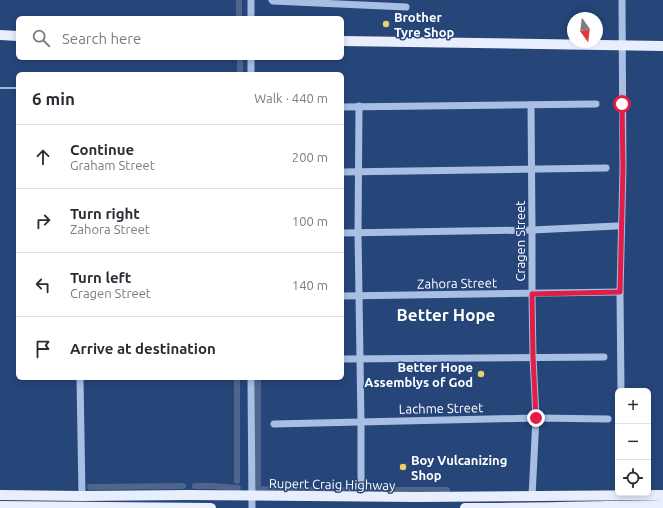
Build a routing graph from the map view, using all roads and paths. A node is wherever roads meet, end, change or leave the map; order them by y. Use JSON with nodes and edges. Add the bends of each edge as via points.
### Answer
{"nodes":[{"id":1,"x":251,"y":0,"type":"edge"},
{"id":2,"x":272,"y":0,"type":"edge"},
{"id":3,"x":622,"y":0,"type":"edge"},
{"id":4,"x":406,"y":7,"type":"dead end"},
{"id":5,"x":251,"y":16,"type":"edge"},
{"id":6,"x":0,"y":35,"type":"edge"},
{"id":7,"x":16,"y":36,"type":"edge"},
{"id":8,"x":344,"y":41,"type":"edge"},
{"id":9,"x":622,"y":45,"type":"junction"},
{"id":10,"x":663,"y":46,"type":"edge"},
{"id":11,"x":251,"y":60,"type":"edge"},
{"id":12,"x":251,"y":72,"type":"edge"},
{"id":13,"x":596,"y":104,"type":"dead end"},
{"id":14,"x":531,"y":105,"type":"junction"},
{"id":15,"x":359,"y":106,"type":"junction"},
{"id":16,"x":344,"y":107,"type":"edge"},
{"id":17,"x":606,"y":168,"type":"dead end"},
{"id":18,"x":532,"y":169,"type":"junction"},
{"id":19,"x":344,"y":172,"type":"edge"},
{"id":20,"x":358,"y":172,"type":"junction"},
{"id":21,"x":617,"y":226,"type":"dead end"},
{"id":22,"x":532,"y":230,"type":"junction"},
{"id":23,"x":344,"y":233,"type":"edge"},
{"id":24,"x":358,"y":233,"type":"junction"},
{"id":25,"x":620,"y":292,"type":"junction"},
{"id":26,"x":532,"y":294,"type":"junction"},
{"id":27,"x":344,"y":296,"type":"edge"},
{"id":28,"x":359,"y":296,"type":"junction"},
{"id":29,"x":533,"y":357,"type":"junction"},
{"id":30,"x":604,"y":357,"type":"dead end"},
{"id":31,"x":360,"y":358,"type":"junction"},
{"id":32,"x":344,"y":359,"type":"edge"},
{"id":33,"x":80,"y":380,"type":"edge"},
{"id":34,"x":251,"y":380,"type":"edge"},
{"id":35,"x":621,"y":388,"type":"edge"},
{"id":36,"x":536,"y":418,"type":"junction"},
{"id":37,"x":608,"y":419,"type":"dead end"},
{"id":38,"x":361,"y":422,"type":"junction"},
{"id":39,"x":274,"y":424,"type":"dead end"},
{"id":40,"x":0,"y":495,"type":"edge"},
{"id":41,"x":663,"y":495,"type":"edge"},
{"id":42,"x":82,"y":496,"type":"junction"},
{"id":43,"x":252,"y":496,"type":"junction"},
{"id":44,"x":532,"y":496,"type":"junction"},
{"id":45,"x":361,"y":497,"type":"junction"},
{"id":46,"x":622,"y":500,"type":"edge"},
{"id":47,"x":663,"y":505,"type":"edge"},
{"id":48,"x":0,"y":506,"type":"edge"},
{"id":49,"x":84,"y":508,"type":"edge"},
{"id":50,"x":211,"y":508,"type":"edge"},
{"id":51,"x":252,"y":508,"type":"edge"},
{"id":52,"x":465,"y":508,"type":"edge"},
{"id":53,"x":533,"y":508,"type":"edge"}],
"edges":[{"from":1,"to":5,"type":"street"},
{"from":2,"to":4,"type":"street"},
{"from":3,"to":9,"type":"street"},
{"from":6,"to":7,"type":"main road"},
{"from":8,"to":9,"type":"main road"},
{"from":9,"to":10,"type":"main road"},
{"from":9,"to":25,"type":"street"},
{"from":11,"to":12,"type":"street"},
{"from":13,"to":14,"type":"street"},
{"from":14,"to":15,"type":"street"},
{"from":14,"to":18,"type":"street","name":"Cragen Street"},
{"from":15,"to":16,"type":"street"},
{"from":15,"to":20,"type":"street"},
{"from":17,"to":18,"type":"street"},
{"from":18,"to":20,"type":"street"},
{"from":18,"to":22,"type":"street","name":"Cragen Street"},
{"from":19,"to":20,"type":"street"},
{"from":20,"to":24,"type":"street"},
{"from":21,"to":22,"type":"street"},
{"from":22,"to":24,"type":"street"},
{"from":22,"to":26,"type":"street","name":"Cragen Street"},
{"from":23,"to":24,"type":"street"},
{"from":24,"to":28,"type":"street"},
{"from":25,"to":26,"type":"street","name":"Zahora Street"},
{"from":25,"to":35,"type":"street"},
{"from":26,"to":28,"type":"street","name":"Zahora Street"},
{"from":26,"to":29,"type":"street","name":"Cragen Street"},
{"from":27,"to":28,"type":"street","name":"Zahora Street"},
{"from":28,"to":31,"type":"street"},
{"from":29,"to":30,"type":"street"},
{"from":29,"to":31,"type":"street"},
{"from":29,"to":36,"type":"street","name":"Cragen Street"},
{"from":31,"to":32,"type":"street"},
{"from":31,"to":38,"type":"street"},
{"from":33,"to":42,"type":"street"},
{"from":34,"to":43,"type":"street"},
{"from":36,"to":37,"type":"street","name":"Lachme Street"},
{"from":36,"to":38,"type":"street","name":"Lachme Street"},
{"from":36,"to":44,"type":"street","name":"Cragen Street"},
{"from":38,"to":39,"type":"street","name":"Lachme Street"},
{"from":38,"to":45,"type":"street"},
{"from":40,"to":42,"type":"main road","name":"Rupert Craig Highway"},
{"from":41,"to":46,"type":"main road","name":"Rupert Craig Highway"},
{"from":42,"to":43,"type":"main road","name":"Rupert Craig Highway"},
{"from":43,"to":45,"type":"main road","name":"Rupert Craig Highway"},
{"from":43,"to":51,"type":"street"},
{"from":44,"to":45,"type":"main road","name":"Rupert Craig Highway"},
{"from":44,"to":46,"type":"main road","name":"Rupert Craig Highway"},
{"from":46,"to":47,"type":"main road","name":"Rupert Craig Highway"},
{"from":46,"to":53,"type":"main road","name":"Rupert Craig Highway"},
{"from":48,"to":49,"type":"main road"},
{"from":49,"to":50,"type":"main road"},
{"from":52,"to":53,"type":"main road","name":"Rupert Craig Highway"}]}
